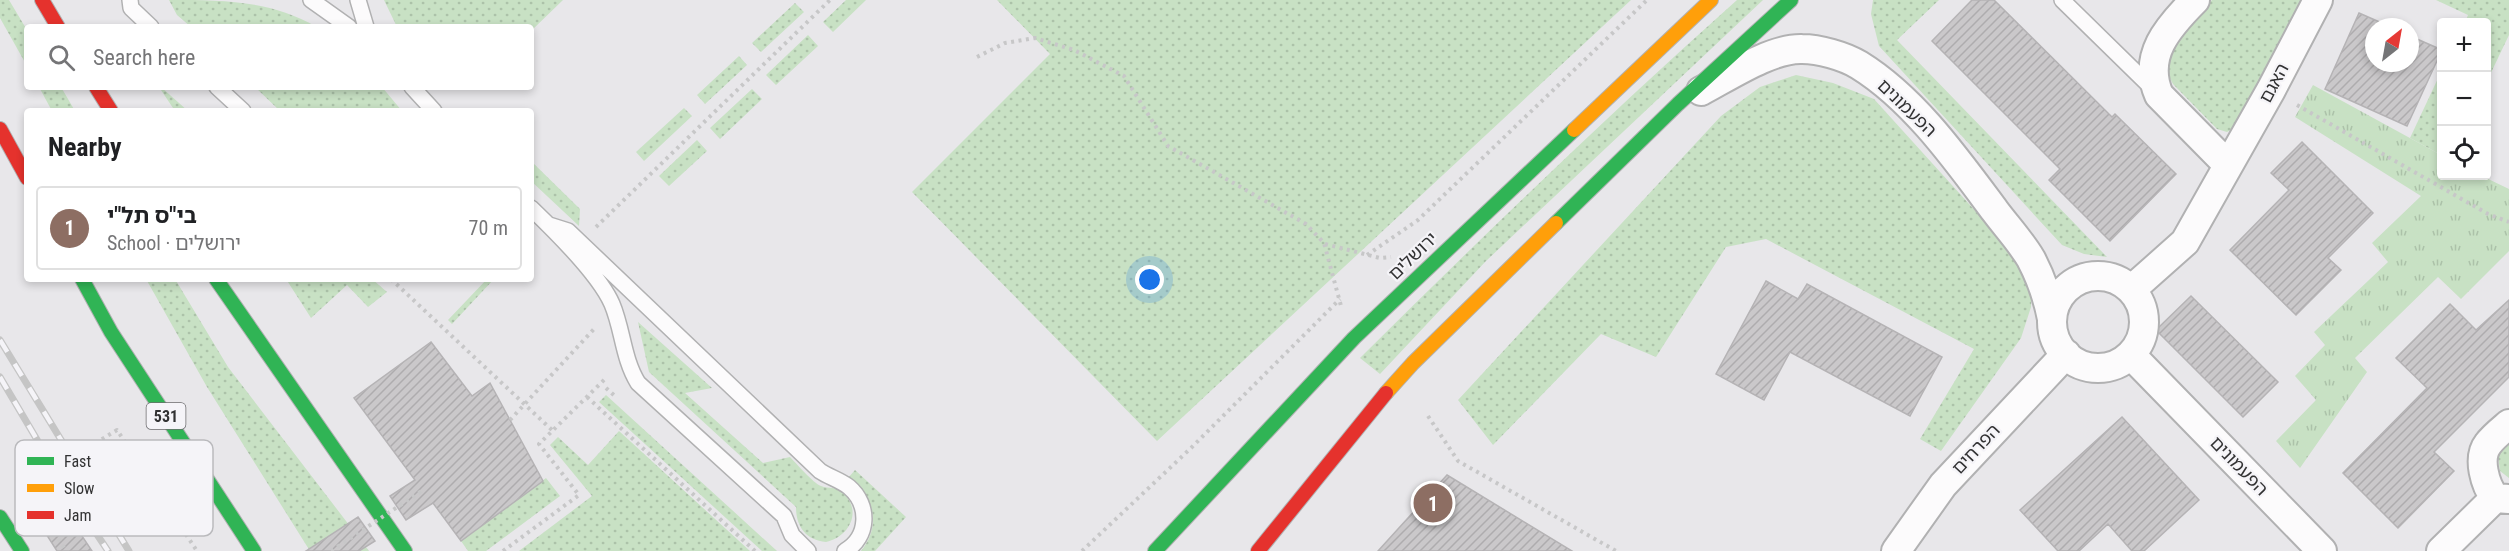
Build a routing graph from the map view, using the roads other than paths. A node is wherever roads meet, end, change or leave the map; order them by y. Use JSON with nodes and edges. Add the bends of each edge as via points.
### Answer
{"nodes":[{"id":1,"x":42,"y":0,"type":"edge"},
{"id":2,"x":311,"y":0,"type":"edge"},
{"id":3,"x":358,"y":0,"type":"edge"},
{"id":4,"x":1711,"y":0,"type":"edge"},
{"id":5,"x":1791,"y":0,"type":"edge"},
{"id":6,"x":2062,"y":0,"type":"edge"},
{"id":7,"x":2195,"y":0,"type":"edge"},
{"id":8,"x":2318,"y":0,"type":"edge"},
{"id":9,"x":129,"y":3,"type":"edge"},
{"id":10,"x":56,"y":24,"type":"edge"},
{"id":11,"x":148,"y":24,"type":"edge"},
{"id":12,"x":345,"y":24,"type":"edge"},
{"id":13,"x":365,"y":24,"type":"edge"},
{"id":14,"x":98,"y":90,"type":"edge"},
{"id":15,"x":220,"y":90,"type":"edge"},
{"id":16,"x":415,"y":90,"type":"edge"},
{"id":17,"x":415,"y":90,"type":"edge"},
{"id":18,"x":2159,"y":95,"type":"junction"},
{"id":19,"x":1678,"y":104,"type":"junction"},
{"id":20,"x":109,"y":108,"type":"edge"},
{"id":21,"x":240,"y":108,"type":"edge"},
{"id":22,"x":426,"y":108,"type":"edge"},
{"id":23,"x":431,"y":108,"type":"edge"},
{"id":24,"x":0,"y":129,"type":"edge"},
{"id":25,"x":2228,"y":165,"type":"junction"},
{"id":26,"x":24,"y":173,"type":"edge"},
{"id":27,"x":534,"y":211,"type":"edge"},
{"id":28,"x":549,"y":225,"type":"junction"},
{"id":29,"x":84,"y":282,"type":"edge"},
{"id":30,"x":218,"y":282,"type":"edge"},
{"id":31,"x":2131,"y":290,"type":"junction"},
{"id":32,"x":2052,"y":319,"type":"junction"},
{"id":33,"x":2066,"y":354,"type":"junction"},
{"id":34,"x":2131,"y":355,"type":"junction"},
{"id":35,"x":2509,"y":424,"type":"edge"},
{"id":36,"x":182,"y":440,"type":"edge"},
{"id":37,"x":213,"y":488,"type":"edge"},
{"id":38,"x":2502,"y":498,"type":"edge"},
{"id":39,"x":0,"y":517,"type":"edge"},
{"id":40,"x":22,"y":551,"type":"edge"},
{"id":41,"x":254,"y":551,"type":"edge"},
{"id":42,"x":405,"y":551,"type":"edge"},
{"id":43,"x":808,"y":551,"type":"edge"},
{"id":44,"x":845,"y":551,"type":"edge"},
{"id":45,"x":1155,"y":551,"type":"edge"},
{"id":46,"x":1258,"y":551,"type":"edge"},
{"id":47,"x":1896,"y":551,"type":"edge"},
{"id":48,"x":2322,"y":551,"type":"edge"},
{"id":49,"x":2441,"y":551,"type":"edge"}],
"edges":[{"from":1,"to":10,"type":"main road"},
{"from":2,"to":12,"type":"lane"},
{"from":3,"to":13,"type":"lane"},
{"from":4,"to":45,"type":"main road","name":"ירושלים","via":[[1341,351]]},
{"from":5,"to":19,"type":"main road"},
{"from":6,"to":18,"type":"lane"},
{"from":7,"to":18,"type":"street","via":[[2170,25],[2159,44],[2153,81]]},
{"from":8,"to":25,"type":"street","name":"האגם"},
{"from":9,"to":11,"type":"lane"},
{"from":14,"to":20,"type":"main road"},
{"from":15,"to":21,"type":"lane"},
{"from":16,"to":22,"type":"lane"},
{"from":17,"to":23,"type":"lane"},
{"from":18,"to":25,"type":"street"},
{"from":19,"to":32,"type":"street","name":"הפעמונים","via":[[1777,54],[1801,49],[1857,63],[1894,91],[1955,158],[2030,258],[2047,295]]},
{"from":19,"to":46,"type":"main road","via":[[1385,392]]},
{"from":24,"to":26,"type":"main road"},
{"from":25,"to":31,"type":"street","name":"האגם","via":[[2185,242]]},
{"from":27,"to":28,"type":"lane"},
{"from":28,"to":43,"type":"lane","via":[[611,302],[630,369],[638,383],[784,516],[792,535]]},
{"from":28,"to":44,"type":"lane","via":[[568,231],[820,471],[856,493],[865,517],[863,529]]},
{"from":29,"to":36,"type":"main road","number":"531","via":[[111,332]]},
{"from":30,"to":42,"type":"main road"},
{"from":31,"to":32,"type":"street","via":[[2114,278],[2082,278],[2064,291],[2055,304]]},
{"from":31,"to":34,"type":"street","via":[[2142,304],[2145,317],[2141,342]]},
{"from":32,"to":33,"type":"street","via":[[2054,335]]},
{"from":33,"to":34,"type":"street","via":[[2087,367],[2103,368]]},
{"from":33,"to":47,"type":"street","name":"הפרחים","via":[[1943,484]]},
{"from":34,"to":48,"type":"street","name":"הפעמונים"},
{"from":35,"to":38,"type":"street","via":[[2487,445],[2482,457],[2490,492]]},
{"from":37,"to":41,"type":"main road","number":"531"},
{"from":38,"to":49,"type":"street"},
{"from":39,"to":40,"type":"main road"}]}
